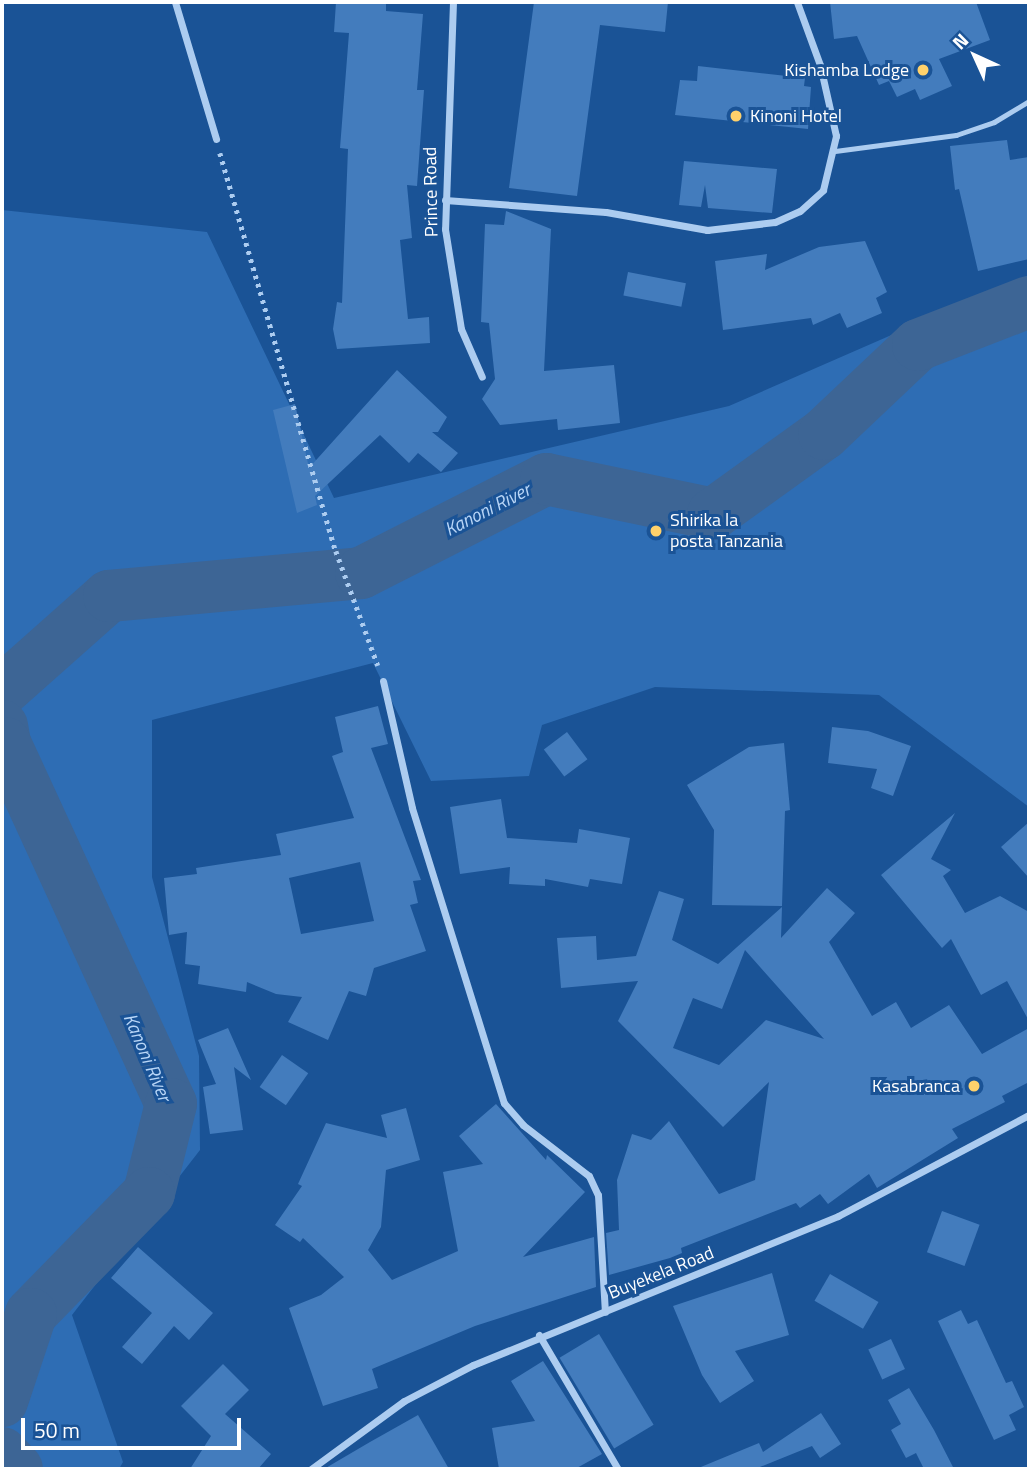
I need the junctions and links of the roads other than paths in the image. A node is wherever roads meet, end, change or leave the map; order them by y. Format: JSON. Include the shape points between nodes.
{"nodes":[{"id":1,"x":175,"y":2,"type":"edge"},
{"id":2,"x":453,"y":2,"type":"edge"},
{"id":3,"x":797,"y":2,"type":"edge"},
{"id":4,"x":1029,"y":102,"type":"edge"},
{"id":5,"x":216,"y":139,"type":"road end"},
{"id":6,"x":835,"y":151,"type":"junction"},
{"id":7,"x":445,"y":200,"type":"junction"},
{"id":8,"x":482,"y":377,"type":"dead end"},
{"id":9,"x":383,"y":681,"type":"road end"},
{"id":10,"x":1029,"y":1115,"type":"edge"},
{"id":11,"x":605,"y":1312,"type":"junction"},
{"id":12,"x":539,"y":1335,"type":"junction"},
{"id":13,"x":311,"y":1469,"type":"edge"},
{"id":14,"x":618,"y":1469,"type":"edge"}],
"edges":[{"from":1,"to":5,"type":"street"},
{"from":2,"to":7,"type":"street","name":"Prince Road"},
{"from":3,"to":6,"type":"street","via":[[820,65]]},
{"from":4,"to":6,"type":"lane","via":[[994,122],[956,135]]},
{"from":6,"to":7,"type":"street","via":[[823,190],[800,211],[775,222],[736,228],[707,230],[606,212]]},
{"from":7,"to":8,"type":"street","name":"Prince Road","via":[[445,229],[461,329]]},
{"from":9,"to":11,"type":"street","via":[[412,808],[504,1103],[523,1125],[589,1176],[598,1195]]},
{"from":10,"to":11,"type":"street","name":"Buyekela Road","via":[[838,1216]]},
{"from":11,"to":12,"type":"street","name":"Buyekela Road"},
{"from":12,"to":13,"type":"street","name":"Buyekela Road","via":[[404,1401]]},
{"from":12,"to":14,"type":"street"}]}
